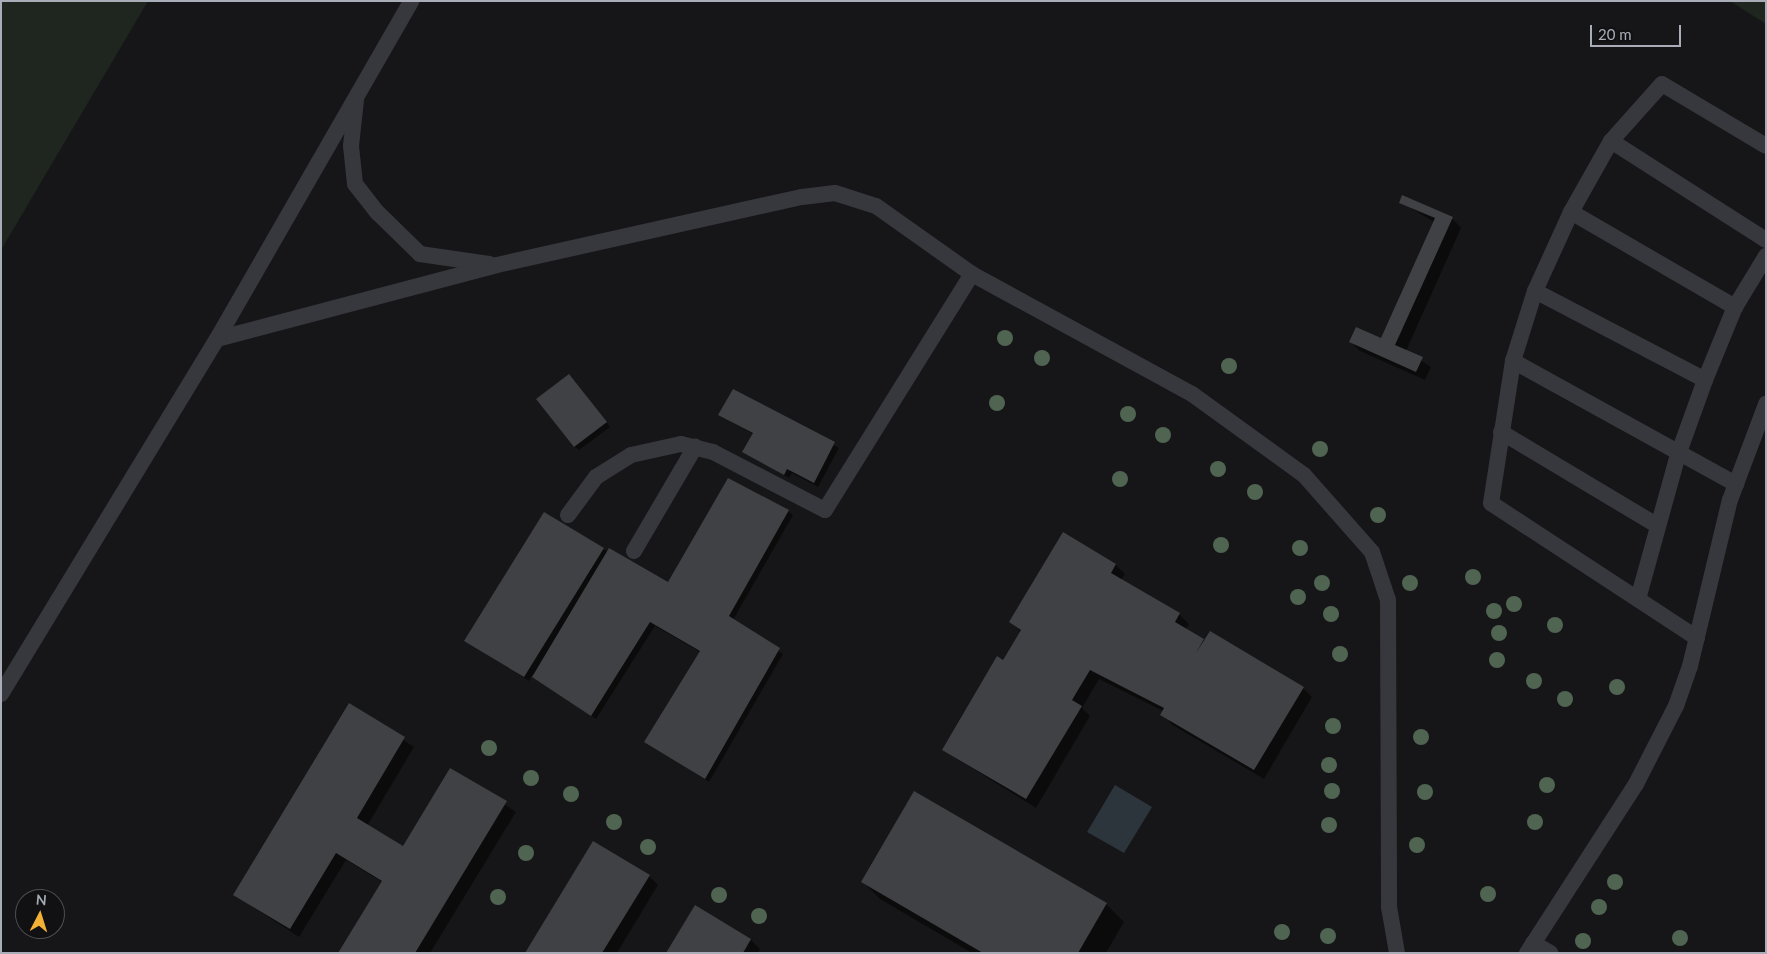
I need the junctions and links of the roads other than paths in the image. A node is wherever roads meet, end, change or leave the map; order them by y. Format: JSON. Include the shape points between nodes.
{"nodes":[{"id":1,"x":411,"y":1,"type":"edge"},
{"id":2,"x":357,"y":92,"type":"junction"},
{"id":3,"x":1611,"y":141,"type":"junction"},
{"id":4,"x":1766,"y":146,"type":"edge"},
{"id":5,"x":1571,"y":212,"type":"junction"},
{"id":6,"x":1766,"y":240,"type":"edge"},
{"id":7,"x":1766,"y":256,"type":"edge"},
{"id":8,"x":497,"y":265,"type":"junction"},
{"id":9,"x":972,"y":274,"type":"junction"},
{"id":10,"x":1535,"y":291,"type":"junction"},
{"id":11,"x":1735,"y":307,"type":"junction"},
{"id":12,"x":217,"y":339,"type":"junction"},
{"id":13,"x":1513,"y":360,"type":"junction"},
{"id":14,"x":1705,"y":380,"type":"junction"},
{"id":15,"x":1766,"y":404,"type":"edge"},
{"id":16,"x":1501,"y":432,"type":"junction"},
{"id":17,"x":695,"y":447,"type":"junction"},
{"id":18,"x":1678,"y":455,"type":"junction"},
{"id":19,"x":1736,"y":484,"type":"junction"},
{"id":20,"x":568,"y":515,"type":"dead end"},
{"id":21,"x":1658,"y":526,"type":"junction"},
{"id":22,"x":634,"y":551,"type":"dead end"},
{"id":23,"x":1638,"y":599,"type":"junction"},
{"id":24,"x":1697,"y":638,"type":"junction"},
{"id":25,"x":1,"y":694,"type":"edge"},
{"id":26,"x":1530,"y":948,"type":"edge"},
{"id":27,"x":1397,"y":953,"type":"edge"},
{"id":28,"x":1550,"y":953,"type":"edge"}],
"edges":[{"from":1,"to":2,"type":"lane"},
{"from":2,"to":8,"type":"lane","via":[[351,146],[356,184],[378,214],[420,254]]},
{"from":2,"to":12,"type":"lane"},
{"from":3,"to":4,"type":"lane","via":[[1662,84]]},
{"from":3,"to":5,"type":"lane"},
{"from":3,"to":6,"type":"lane"},
{"from":5,"to":10,"type":"lane"},
{"from":5,"to":11,"type":"lane"},
{"from":7,"to":11,"type":"lane"},
{"from":8,"to":9,"type":"lane","via":[[835,193],[876,206]]},
{"from":8,"to":12,"type":"lane"},
{"from":9,"to":17,"type":"lane","via":[[825,510],[714,452]]},
{"from":9,"to":27,"type":"lane","via":[[1192,394],[1304,475],[1372,552],[1388,600],[1389,907]]},
{"from":10,"to":13,"type":"lane"},
{"from":10,"to":14,"type":"lane"},
{"from":11,"to":14,"type":"lane"},
{"from":12,"to":25,"type":"lane"},
{"from":13,"to":16,"type":"lane"},
{"from":13,"to":18,"type":"lane"},
{"from":14,"to":18,"type":"lane"},
{"from":15,"to":19,"type":"lane"},
{"from":16,"to":21,"type":"lane"},
{"from":16,"to":23,"type":"lane","via":[[1490,503]]},
{"from":17,"to":20,"type":"lane","via":[[681,444],[630,456],[596,477]]},
{"from":17,"to":22,"type":"lane"},
{"from":18,"to":19,"type":"lane"},
{"from":18,"to":21,"type":"lane"},
{"from":19,"to":24,"type":"lane"},
{"from":21,"to":23,"type":"lane"},
{"from":23,"to":24,"type":"lane"},
{"from":24,"to":26,"type":"lane","via":[[1684,686],[1658,744]]},
{"from":26,"to":28,"type":"lane"}]}
